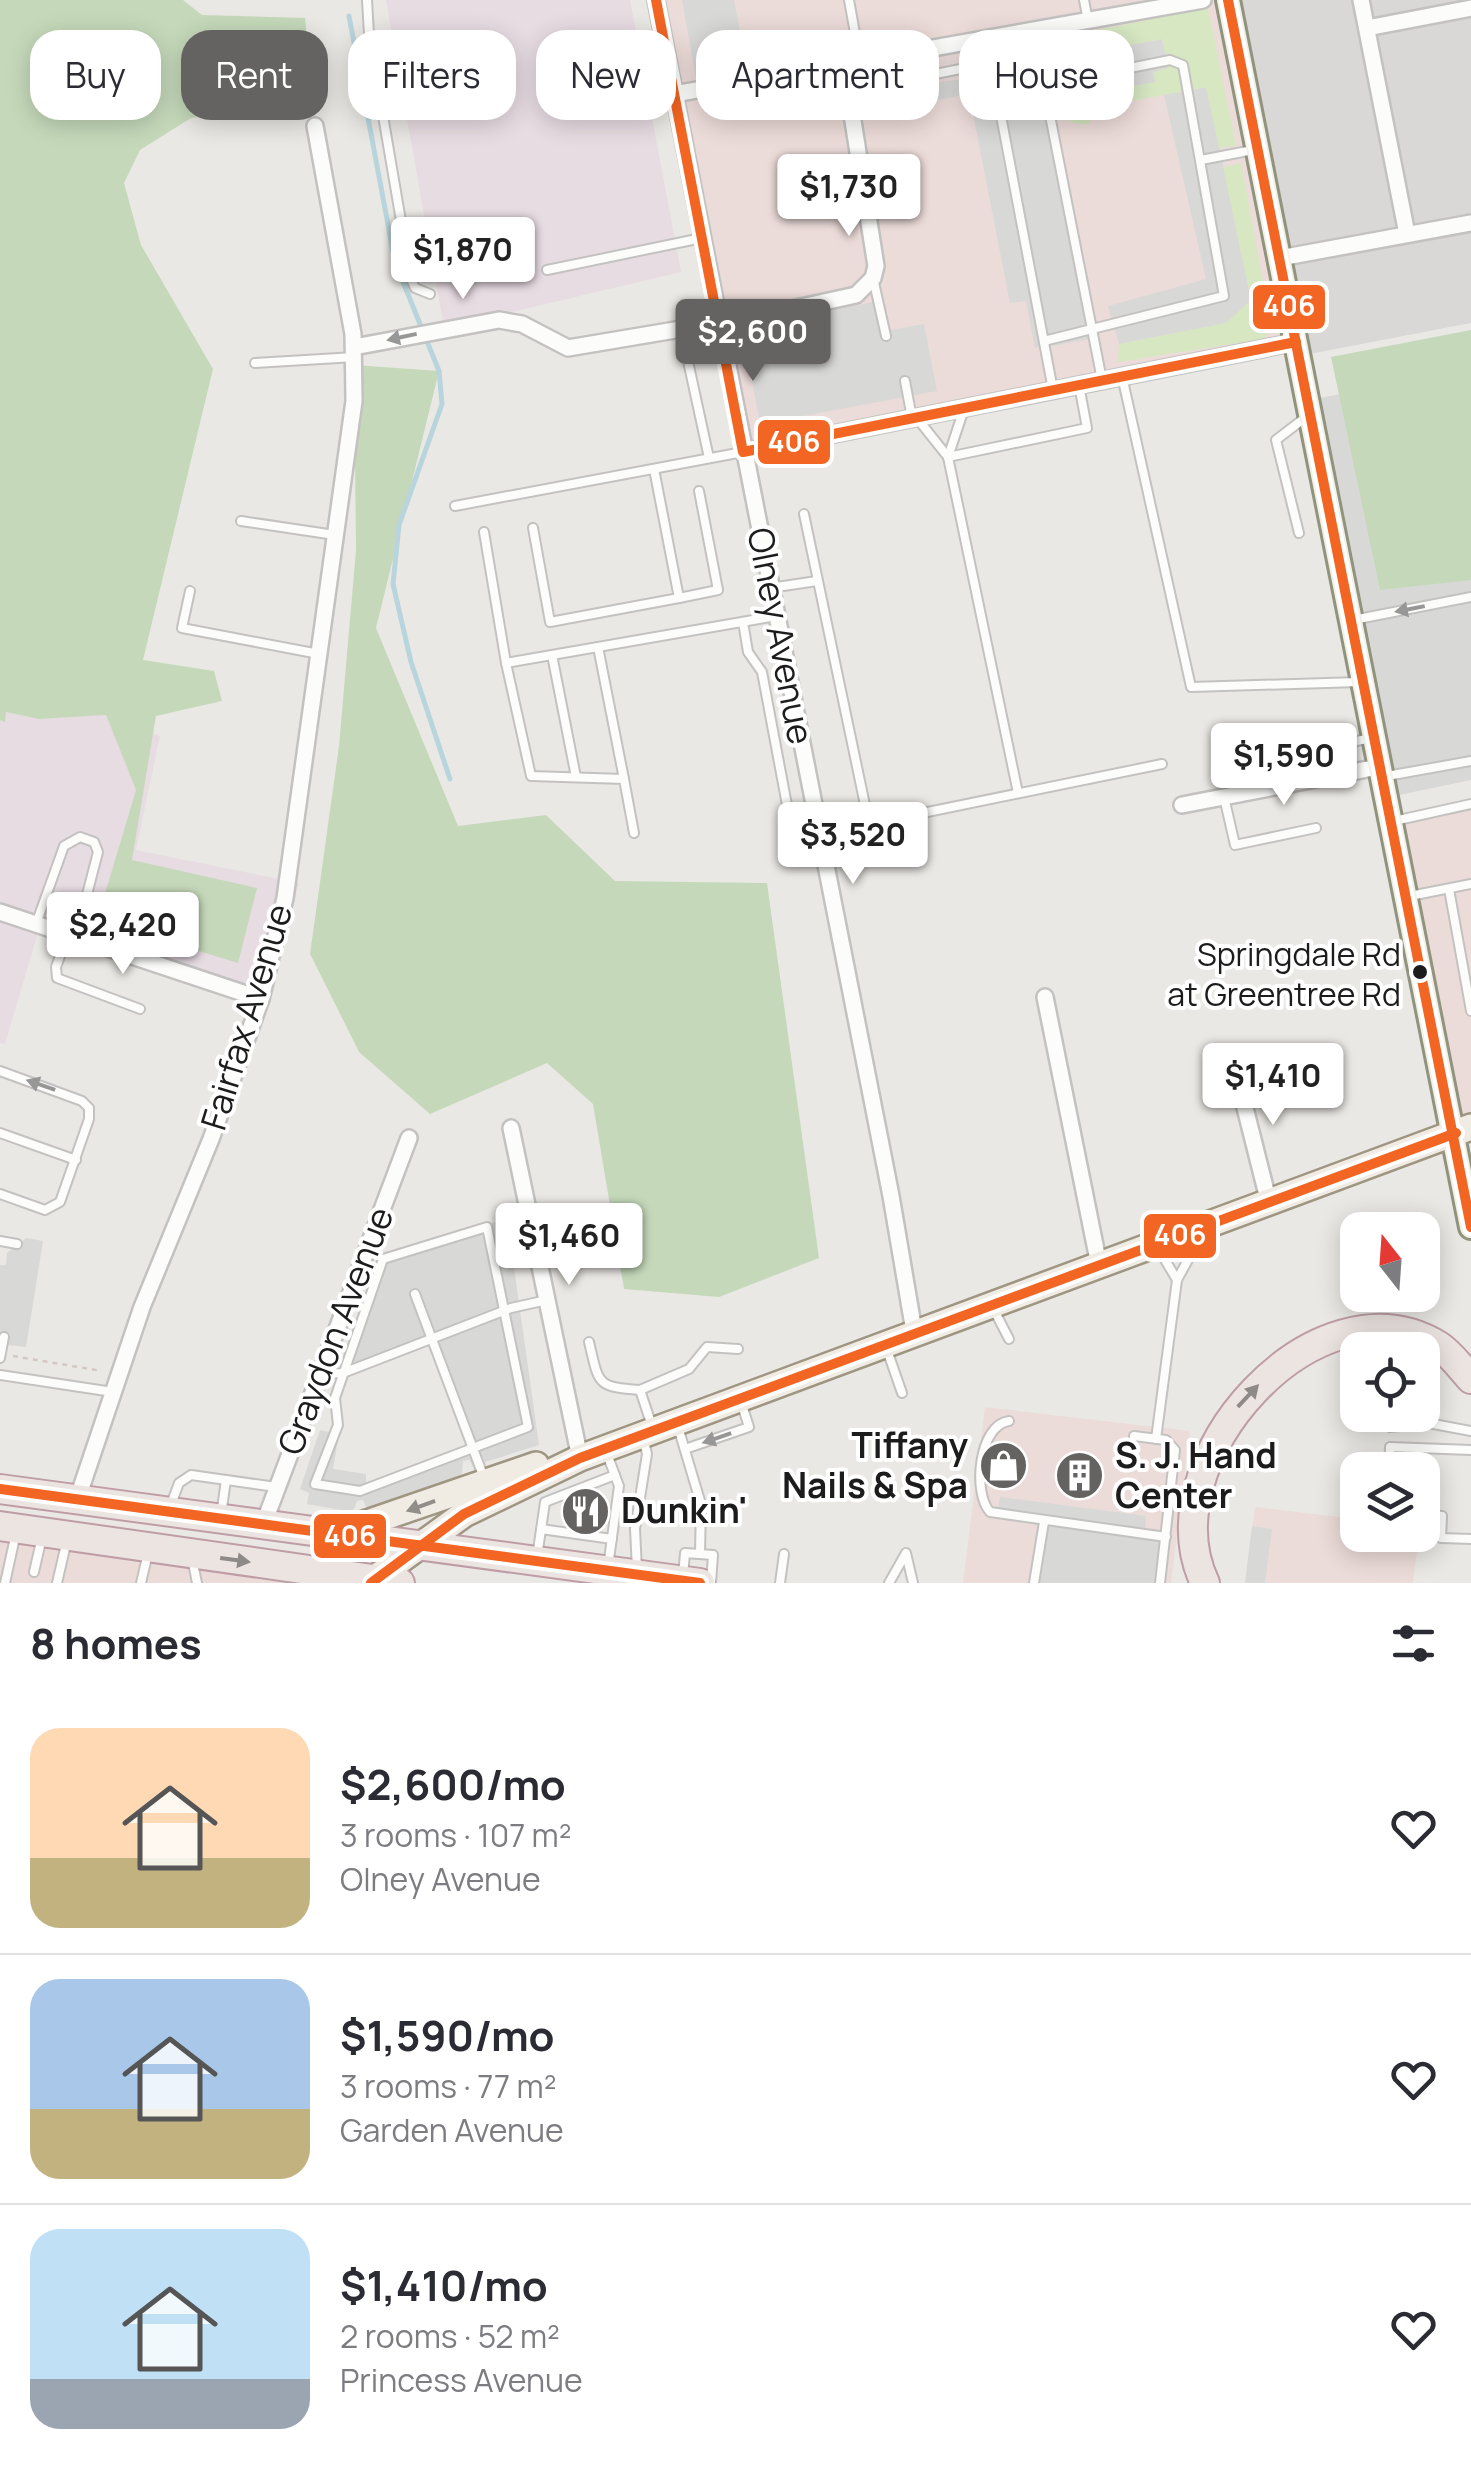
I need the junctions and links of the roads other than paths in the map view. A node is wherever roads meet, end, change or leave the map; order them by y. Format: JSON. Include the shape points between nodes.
{"nodes":[{"id":1,"x":368,"y":0,"type":"edge"},
{"id":2,"x":656,"y":0,"type":"edge"},
{"id":3,"x":849,"y":0,"type":"edge"},
{"id":4,"x":1084,"y":0,"type":"edge"},
{"id":5,"x":1203,"y":0,"type":"edge"},
{"id":6,"x":1228,"y":0,"type":"edge"},
{"id":7,"x":1361,"y":0,"type":"edge"},
{"id":8,"x":1128,"y":6,"type":"edge"},
{"id":9,"x":1471,"y":8,"type":"edge"},
{"id":10,"x":1088,"y":20,"type":"junction"},
{"id":11,"x":1367,"y":28,"type":"junction"},
{"id":12,"x":662,"y":30,"type":"edge"},
{"id":13,"x":850,"y":30,"type":"edge"},
{"id":14,"x":939,"y":47,"type":"edge"},
{"id":15,"x":1134,"y":68,"type":"edge"},
{"id":16,"x":676,"y":104,"type":"edge"},
{"id":17,"x":853,"y":120,"type":"edge"},
{"id":18,"x":1002,"y":120,"type":"edge"},
{"id":19,"x":1051,"y":120,"type":"edge"},
{"id":20,"x":315,"y":126,"type":"dead end"},
{"id":21,"x":1258,"y":149,"type":"junction"},
{"id":22,"x":1201,"y":160,"type":"junction"},
{"id":23,"x":1471,"y":222,"type":"edge"},
{"id":24,"x":1406,"y":234,"type":"junction"},
{"id":25,"x":702,"y":238,"type":"junction"},
{"id":26,"x":1280,"y":258,"type":"junction"},
{"id":27,"x":547,"y":270,"type":"dead end"},
{"id":28,"x":873,"y":278,"type":"junction"},
{"id":29,"x":430,"y":294,"type":"dead end"},
{"id":30,"x":753,"y":318,"type":"junction"},
{"id":31,"x":719,"y":325,"type":"junction"},
{"id":32,"x":680,"y":329,"type":"joint"},
{"id":33,"x":1092,"y":331,"type":"junction"},
{"id":34,"x":886,"y":336,"type":"dead end"},
{"id":35,"x":1044,"y":341,"type":"junction"},
{"id":36,"x":1296,"y":342,"type":"junction"},
{"id":37,"x":354,"y":352,"type":"junction"},
{"id":38,"x":760,"y":362,"type":"dead end"},
{"id":39,"x":255,"y":363,"type":"dead end"},
{"id":40,"x":1122,"y":376,"type":"junction"},
{"id":41,"x":1102,"y":380,"type":"junction"},
{"id":42,"x":904,"y":381,"type":"dead end"},
{"id":43,"x":1078,"y":385,"type":"junction"},
{"id":44,"x":1053,"y":390,"type":"junction"},
{"id":45,"x":964,"y":408,"type":"junction"},
{"id":46,"x":1310,"y":414,"type":"junction"},
{"id":47,"x":914,"y":418,"type":"junction"},
{"id":48,"x":743,"y":452,"type":"junction"},
{"id":49,"x":948,"y":457,"type":"junction"},
{"id":50,"x":709,"y":458,"type":"junction"},
{"id":51,"x":654,"y":468,"type":"junction"},
{"id":52,"x":699,"y":492,"type":"dead end"},
{"id":53,"x":454,"y":506,"type":"dead end"},
{"id":54,"x":804,"y":514,"type":"dead end"},
{"id":55,"x":240,"y":520,"type":"dead end"},
{"id":56,"x":533,"y":528,"type":"dead end"},
{"id":57,"x":484,"y":532,"type":"dead end"},
{"id":58,"x":1299,"y":533,"type":"dead end"},
{"id":59,"x":336,"y":534,"type":"junction"},
{"id":60,"x":818,"y":580,"type":"junction"},
{"id":61,"x":770,"y":588,"type":"junction"},
{"id":62,"x":190,"y":591,"type":"dead end"},
{"id":63,"x":1471,"y":597,"type":"edge"},
{"id":64,"x":679,"y":598,"type":"junction"},
{"id":65,"x":776,"y":616,"type":"junction"},
{"id":66,"x":1348,"y":621,"type":"junction"},
{"id":67,"x":743,"y":622,"type":"junction"},
{"id":68,"x":598,"y":648,"type":"junction"},
{"id":69,"x":319,"y":654,"type":"junction"},
{"id":70,"x":552,"y":656,"type":"junction"},
{"id":71,"x":506,"y":664,"type":"junction"},
{"id":72,"x":1361,"y":682,"type":"junction"},
{"id":73,"x":1372,"y":738,"type":"junction"},
{"id":74,"x":1471,"y":760,"type":"edge"},
{"id":75,"x":1253,"y":761,"type":"dead end"},
{"id":76,"x":1162,"y":764,"type":"dead end"},
{"id":77,"x":1379,"y":772,"type":"junction"},
{"id":78,"x":576,"y":778,"type":"junction"},
{"id":79,"x":624,"y":779,"type":"junction"},
{"id":80,"x":1018,"y":793,"type":"junction"},
{"id":81,"x":1224,"y":797,"type":"junction"},
{"id":82,"x":1471,"y":804,"type":"edge"},
{"id":83,"x":1182,"y":806,"type":"dead end"},
{"id":84,"x":790,"y":821,"type":"dead end"},
{"id":85,"x":1390,"y":822,"type":"junction"},
{"id":86,"x":868,"y":824,"type":"junction"},
{"id":87,"x":1316,"y":828,"type":"dead end"},
{"id":88,"x":634,"y":833,"type":"dead end"},
{"id":89,"x":820,"y":834,"type":"junction"},
{"id":90,"x":1471,"y":884,"type":"edge"},
{"id":91,"x":1449,"y":888,"type":"junction"},
{"id":92,"x":1405,"y":897,"type":"junction"},
{"id":93,"x":0,"y":912,"type":"edge"},
{"id":94,"x":36,"y":924,"type":"junction"},
{"id":95,"x":72,"y":936,"type":"junction"},
{"id":96,"x":1045,"y":997,"type":"dead end"},
{"id":97,"x":261,"y":999,"type":"junction"},
{"id":98,"x":140,"y":1009,"type":"dead end"},
{"id":99,"x":1471,"y":1011,"type":"edge"},
{"id":100,"x":1234,"y":1064,"type":"dead end"},
{"id":101,"x":0,"y":1071,"type":"edge"},
{"id":102,"x":512,"y":1128,"type":"dead end"},
{"id":103,"x":1463,"y":1130,"type":"edge"},
{"id":104,"x":0,"y":1133,"type":"edge"},
{"id":105,"x":408,"y":1138,"type":"dead end"},
{"id":106,"x":76,"y":1160,"type":"junction"},
{"id":107,"x":0,"y":1194,"type":"edge"},
{"id":108,"x":1269,"y":1203,"type":"junction"},
{"id":109,"x":1206,"y":1226,"type":"junction"},
{"id":110,"x":1471,"y":1227,"type":"edge"},
{"id":111,"x":0,"y":1242,"type":"edge"},
{"id":112,"x":18,"y":1244,"type":"dead end"},
{"id":113,"x":1156,"y":1244,"type":"junction"},
{"id":114,"x":1099,"y":1265,"type":"junction"},
{"id":115,"x":1177,"y":1280,"type":"junction"},
{"id":116,"x":415,"y":1294,"type":"dead end"},
{"id":117,"x":548,"y":1300,"type":"junction"},
{"id":118,"x":991,"y":1304,"type":"junction"},
{"id":119,"x":504,"y":1310,"type":"junction"},
{"id":120,"x":914,"y":1332,"type":"junction"},
{"id":121,"x":4,"y":1337,"type":"dead end"},
{"id":122,"x":431,"y":1339,"type":"junction"},
{"id":123,"x":1008,"y":1340,"type":"dead end"},
{"id":124,"x":590,"y":1342,"type":"dead end"},
{"id":125,"x":884,"y":1342,"type":"junction"},
{"id":126,"x":738,"y":1350,"type":"dead end"},
{"id":127,"x":0,"y":1358,"type":"edge"},
{"id":128,"x":320,"y":1374,"type":"junction"},
{"id":129,"x":344,"y":1374,"type":"junction"},
{"id":130,"x":0,"y":1375,"type":"edge"},
{"id":131,"x":1471,"y":1379,"type":"edge"},
{"id":132,"x":640,"y":1390,"type":"junction"},
{"id":133,"x":113,"y":1392,"type":"junction"},
{"id":134,"x":902,"y":1392,"type":"dead end"},
{"id":135,"x":739,"y":1397,"type":"junction"},
{"id":136,"x":1009,"y":1421,"type":"dead end"},
{"id":137,"x":1440,"y":1425,"type":"edge"},
{"id":138,"x":657,"y":1428,"type":"junction"},
{"id":139,"x":1471,"y":1430,"type":"edge"},
{"id":140,"x":1134,"y":1436,"type":"dead end"},
{"id":141,"x":1156,"y":1439,"type":"junction"},
{"id":142,"x":472,"y":1448,"type":"junction"},
{"id":143,"x":685,"y":1449,"type":"junction"},
{"id":144,"x":1471,"y":1450,"type":"edge"},
{"id":145,"x":1390,"y":1452,"type":"edge"},
{"id":146,"x":593,"y":1454,"type":"junction"},
{"id":147,"x":615,"y":1475,"type":"junction"},
{"id":148,"x":226,"y":1480,"type":"junction"},
{"id":149,"x":0,"y":1488,"type":"edge"},
{"id":150,"x":278,"y":1488,"type":"junction"},
{"id":151,"x":488,"y":1492,"type":"junction"},
{"id":152,"x":77,"y":1500,"type":"junction"},
{"id":153,"x":169,"y":1512,"type":"junction"},
{"id":154,"x":1440,"y":1516,"type":"edge"},
{"id":155,"x":220,"y":1518,"type":"junction"},
{"id":156,"x":1044,"y":1522,"type":"junction"},
{"id":157,"x":264,"y":1524,"type":"junction"},
{"id":158,"x":541,"y":1528,"type":"junction"},
{"id":159,"x":32,"y":1531,"type":"edge"},
{"id":160,"x":333,"y":1534,"type":"junction"},
{"id":161,"x":1166,"y":1537,"type":"junction"},
{"id":162,"x":612,"y":1538,"type":"junction"},
{"id":163,"x":1471,"y":1539,"type":"edge"},
{"id":164,"x":420,"y":1545,"type":"junction"},
{"id":165,"x":149,"y":1548,"type":"junction"},
{"id":166,"x":192,"y":1554,"type":"junction"},
{"id":167,"x":700,"y":1554,"type":"junction"},
{"id":168,"x":784,"y":1554,"type":"dead end"},
{"id":169,"x":536,"y":1562,"type":"junction"},
{"id":170,"x":34,"y":1572,"type":"dead end"},
{"id":171,"x":607,"y":1572,"type":"junction"},
{"id":172,"x":277,"y":1575,"type":"edge"},
{"id":173,"x":636,"y":1575,"type":"junction"},
{"id":174,"x":382,"y":1582,"type":"edge"},
{"id":175,"x":698,"y":1582,"type":"edge"},
{"id":176,"x":5,"y":1583,"type":"edge"},
{"id":177,"x":57,"y":1583,"type":"edge"},
{"id":178,"x":142,"y":1583,"type":"edge"},
{"id":179,"x":197,"y":1583,"type":"edge"},
{"id":180,"x":780,"y":1583,"type":"edge"},
{"id":181,"x":889,"y":1583,"type":"edge"},
{"id":182,"x":913,"y":1583,"type":"edge"},
{"id":183,"x":1034,"y":1583,"type":"edge"},
{"id":184,"x":1160,"y":1583,"type":"edge"},
{"id":185,"x":1205,"y":1583,"type":"edge"}],
"edges":[{"from":1,"to":29,"type":"lane","via":[[410,279]]},
{"from":2,"to":12,"type":"street","name":"Olney Avenue"},
{"from":3,"to":13,"type":"lane"},
{"from":4,"to":10,"type":"lane"},
{"from":5,"to":8,"type":"street"},
{"from":6,"to":21,"type":"main road"},
{"from":7,"to":11,"type":"street"},
{"from":8,"to":10,"type":"street"},
{"from":9,"to":11,"type":"street"},
{"from":10,"to":14,"type":"street"},
{"from":11,"to":24,"type":"street"},
{"from":15,"to":22,"type":"lane","via":[[1177,60]]},
{"from":16,"to":25,"type":"street","name":"Olney Avenue"},
{"from":17,"to":28,"type":"street"},
{"from":18,"to":35,"type":"lane"},
{"from":19,"to":33,"type":"lane"},
{"from":20,"to":37,"type":"street","name":"Fairfax Avenue"},
{"from":21,"to":22,"type":"lane"},
{"from":21,"to":26,"type":"main road"},
{"from":22,"to":33,"type":"lane","via":[[1224,296]]},
{"from":23,"to":24,"type":"street"},
{"from":24,"to":26,"type":"street"},
{"from":25,"to":27,"type":"lane"},
{"from":25,"to":31,"type":"street","name":"Olney Avenue"},
{"from":26,"to":36,"type":"main road"},
{"from":28,"to":30,"type":"street","via":[[847,298]]},
{"from":28,"to":34,"type":"lane"},
{"from":30,"to":31,"type":"street"},
{"from":30,"to":38,"type":"lane"},
{"from":31,"to":48,"type":"street","name":"Olney Avenue"},
{"from":32,"to":37,"type":"street","one_way":true,"via":[[562,346],[522,324],[498,320]]},
{"from":32,"to":50,"type":"lane"},
{"from":33,"to":35,"type":"lane"},
{"from":33,"to":41,"type":"lane"},
{"from":35,"to":44,"type":"lane"},
{"from":36,"to":40,"type":"street"},
{"from":36,"to":46,"type":"main road"},
{"from":37,"to":39,"type":"lane"},
{"from":37,"to":59,"type":"street","name":"Fairfax Avenue"},
{"from":40,"to":41,"type":"street"},
{"from":40,"to":72,"type":"lane","via":[[1191,687]]},
{"from":41,"to":43,"type":"street"},
{"from":42,"to":47,"type":"lane"},
{"from":43,"to":44,"type":"street"},
{"from":43,"to":49,"type":"lane","via":[[1087,428]]},
{"from":44,"to":45,"type":"street"},
{"from":45,"to":47,"type":"street"},
{"from":45,"to":49,"type":"lane"},
{"from":46,"to":58,"type":"lane","via":[[1276,440]]},
{"from":46,"to":66,"type":"main road"},
{"from":47,"to":48,"type":"street"},
{"from":47,"to":49,"type":"lane"},
{"from":48,"to":50,"type":"lane"},
{"from":48,"to":61,"type":"street","name":"Olney Avenue"},
{"from":49,"to":80,"type":"lane"},
{"from":50,"to":51,"type":"lane"},
{"from":51,"to":53,"type":"lane"},
{"from":51,"to":64,"type":"lane"},
{"from":52,"to":64,"type":"lane","via":[[718,590]]},
{"from":54,"to":60,"type":"lane"},
{"from":55,"to":59,"type":"lane"},
{"from":56,"to":64,"type":"lane","via":[[550,622]]},
{"from":57,"to":71,"type":"lane"},
{"from":59,"to":69,"type":"street","name":"Fairfax Avenue"},
{"from":60,"to":61,"type":"lane"},
{"from":60,"to":86,"type":"lane"},
{"from":61,"to":65,"type":"street","name":"Olney Avenue"},
{"from":62,"to":69,"type":"lane","via":[[182,628]]},
{"from":63,"to":66,"type":"lane","one_way":true},
{"from":65,"to":67,"type":"lane"},
{"from":65,"to":89,"type":"street","name":"Olney Avenue"},
{"from":66,"to":72,"type":"main road"},
{"from":67,"to":68,"type":"lane"},
{"from":67,"to":84,"type":"lane","via":[[748,652],[762,672]]},
{"from":68,"to":70,"type":"lane"},
{"from":68,"to":79,"type":"lane"},
{"from":69,"to":97,"type":"street","name":"Fairfax Avenue","via":[[284,898]]},
{"from":70,"to":71,"type":"lane"},
{"from":70,"to":78,"type":"lane"},
{"from":71,"to":78,"type":"lane","via":[[531,776]]},
{"from":72,"to":73,"type":"main road"},
{"from":73,"to":75,"type":"lane"},
{"from":73,"to":77,"type":"main road"},
{"from":74,"to":77,"type":"lane"},
{"from":76,"to":80,"type":"lane"},
{"from":77,"to":81,"type":"street"},
{"from":77,"to":85,"type":"main road"},
{"from":78,"to":79,"type":"lane"},
{"from":79,"to":88,"type":"lane"},
{"from":80,"to":86,"type":"lane"},
{"from":81,"to":83,"type":"street"},
{"from":81,"to":87,"type":"lane","via":[[1235,845]]},
{"from":82,"to":85,"type":"lane"},
{"from":85,"to":92,"type":"main road"},
{"from":86,"to":89,"type":"lane"},
{"from":89,"to":120,"type":"street","name":"Olney Avenue"},
{"from":90,"to":91,"type":"lane"},
{"from":91,"to":92,"type":"lane"},
{"from":91,"to":99,"type":"lane"},
{"from":92,"to":103,"type":"main road"},
{"from":93,"to":94,"type":"street"},
{"from":94,"to":95,"type":"street"},
{"from":94,"to":95,"type":"lane","via":[[64,846],[80,838],[94,842],[98,852]]},
{"from":95,"to":97,"type":"street"},
{"from":95,"to":98,"type":"lane","via":[[56,967],[58,978]]},
{"from":96,"to":114,"type":"street"},
{"from":97,"to":133,"type":"street","name":"Fairfax Avenue"},
{"from":100,"to":108,"type":"street"},
{"from":106,"to":101,"type":"lane","one_way":true,"via":[[89,1108]]},
{"from":102,"to":117,"type":"street"},
{"from":103,"to":108,"type":"main road"},
{"from":103,"to":110,"type":"main road"},
{"from":104,"to":106,"type":"lane"},
{"from":105,"to":128,"type":"street","name":"Graydon Avenue"},
{"from":106,"to":107,"type":"lane","via":[[52,1208]]},
{"from":108,"to":109,"type":"main road"},
{"from":109,"to":113,"type":"main road"},
{"from":109,"to":115,"type":"lane"},
{"from":111,"to":112,"type":"lane"},
{"from":113,"to":114,"type":"main road"},
{"from":113,"to":115,"type":"lane"},
{"from":114,"to":118,"type":"main road"},
{"from":115,"to":141,"type":"lane"},
{"from":116,"to":122,"type":"lane"},
{"from":117,"to":119,"type":"lane"},
{"from":117,"to":146,"type":"street"},
{"from":118,"to":120,"type":"main road"},
{"from":118,"to":123,"type":"lane"},
{"from":119,"to":122,"type":"lane"},
{"from":119,"to":129,"type":"lane","via":[[488,1227],[383,1259]]},
{"from":119,"to":142,"type":"lane","via":[[528,1427]]},
{"from":120,"to":125,"type":"main road"},
{"from":121,"to":127,"type":"lane"},
{"from":122,"to":129,"type":"lane"},
{"from":122,"to":142,"type":"lane"},
{"from":124,"to":132,"type":"lane","via":[[600,1382],[611,1390]]},
{"from":125,"to":134,"type":"lane"},
{"from":125,"to":135,"type":"main road"},
{"from":126,"to":132,"type":"lane","via":[[707,1347],[688,1369]]},
{"from":128,"to":129,"type":"lane"},
{"from":128,"to":150,"type":"street","name":"Graydon Avenue"},
{"from":129,"to":142,"type":"lane","via":[[334,1398],[338,1425],[316,1484],[360,1491]]},
{"from":130,"to":133,"type":"lane"},
{"from":185,"to":131,"type":"highway","one_way":true,"via":[[1194,1545],[1208,1457],[1247,1396],[1281,1365],[1338,1338],[1394,1331],[1440,1347]]},
{"from":132,"to":138,"type":"lane"},
{"from":133,"to":152,"type":"street","name":"Fairfax Avenue"},
{"from":135,"to":138,"type":"main road"},
{"from":135,"to":143,"type":"lane","one_way":true,"via":[[749,1427]]},
{"from":136,"to":156,"type":"lane","via":[[988,1433],[981,1499],[998,1516]]},
{"from":137,"to":139,"type":"lane"},
{"from":138,"to":143,"type":"lane"},
{"from":138,"to":146,"type":"main road"},
{"from":138,"to":173,"type":"lane","via":[[646,1454],[635,1529]]},
{"from":140,"to":141,"type":"lane"},
{"from":141,"to":161,"type":"lane","via":[[1172,1443],[1176,1457]]},
{"from":142,"to":151,"type":"lane"},
{"from":143,"to":167,"type":"lane","via":[[701,1504]]},
{"from":144,"to":145,"type":"lane","via":[[1390,1446]]},
{"from":146,"to":147,"type":"lane"},
{"from":146,"to":151,"type":"main road","via":[[542,1462]]},
{"from":147,"to":158,"type":"lane","via":[[546,1502]]},
{"from":147,"to":162,"type":"lane"},
{"from":148,"to":150,"type":"lane"},
{"from":148,"to":153,"type":"lane","via":[[191,1475],[179,1484]]},
{"from":148,"to":155,"type":"lane"},
{"from":149,"to":152,"type":"highway"},
{"from":150,"to":157,"type":"street","name":"Graydon Avenue"},
{"from":151,"to":160,"type":"main road","one_way":true},
{"from":151,"to":164,"type":"main road"},
{"from":152,"to":153,"type":"highway"},
{"from":153,"to":155,"type":"highway"},
{"from":154,"to":163,"type":"lane","via":[[1441,1538]]},
{"from":155,"to":157,"type":"highway"},
{"from":156,"to":161,"type":"lane"},
{"from":156,"to":183,"type":"lane"},
{"from":157,"to":160,"type":"highway"},
{"from":158,"to":162,"type":"lane"},
{"from":158,"to":169,"type":"lane"},
{"from":159,"to":165,"type":"highway"},
{"from":159,"to":170,"type":"lane"},
{"from":159,"to":176,"type":"lane"},
{"from":159,"to":177,"type":"lane"},
{"from":160,"to":164,"type":"highway"},
{"from":161,"to":184,"type":"lane"},
{"from":162,"to":171,"type":"lane"},
{"from":164,"to":169,"type":"highway"},
{"from":164,"to":174,"type":"main road"},
{"from":165,"to":166,"type":"highway"},
{"from":165,"to":178,"type":"lane"},
{"from":166,"to":172,"type":"highway","one_way":true},
{"from":166,"to":179,"type":"lane"},
{"from":167,"to":175,"type":"lane","via":[[713,1555]]},
{"from":167,"to":175,"type":"lane","via":[[685,1553]]},
{"from":168,"to":180,"type":"lane"},
{"from":169,"to":171,"type":"highway"},
{"from":171,"to":173,"type":"highway"},
{"from":172,"to":174,"type":"highway"},
{"from":173,"to":175,"type":"highway"},
{"from":181,"to":182,"type":"lane","via":[[906,1554]]}]}
